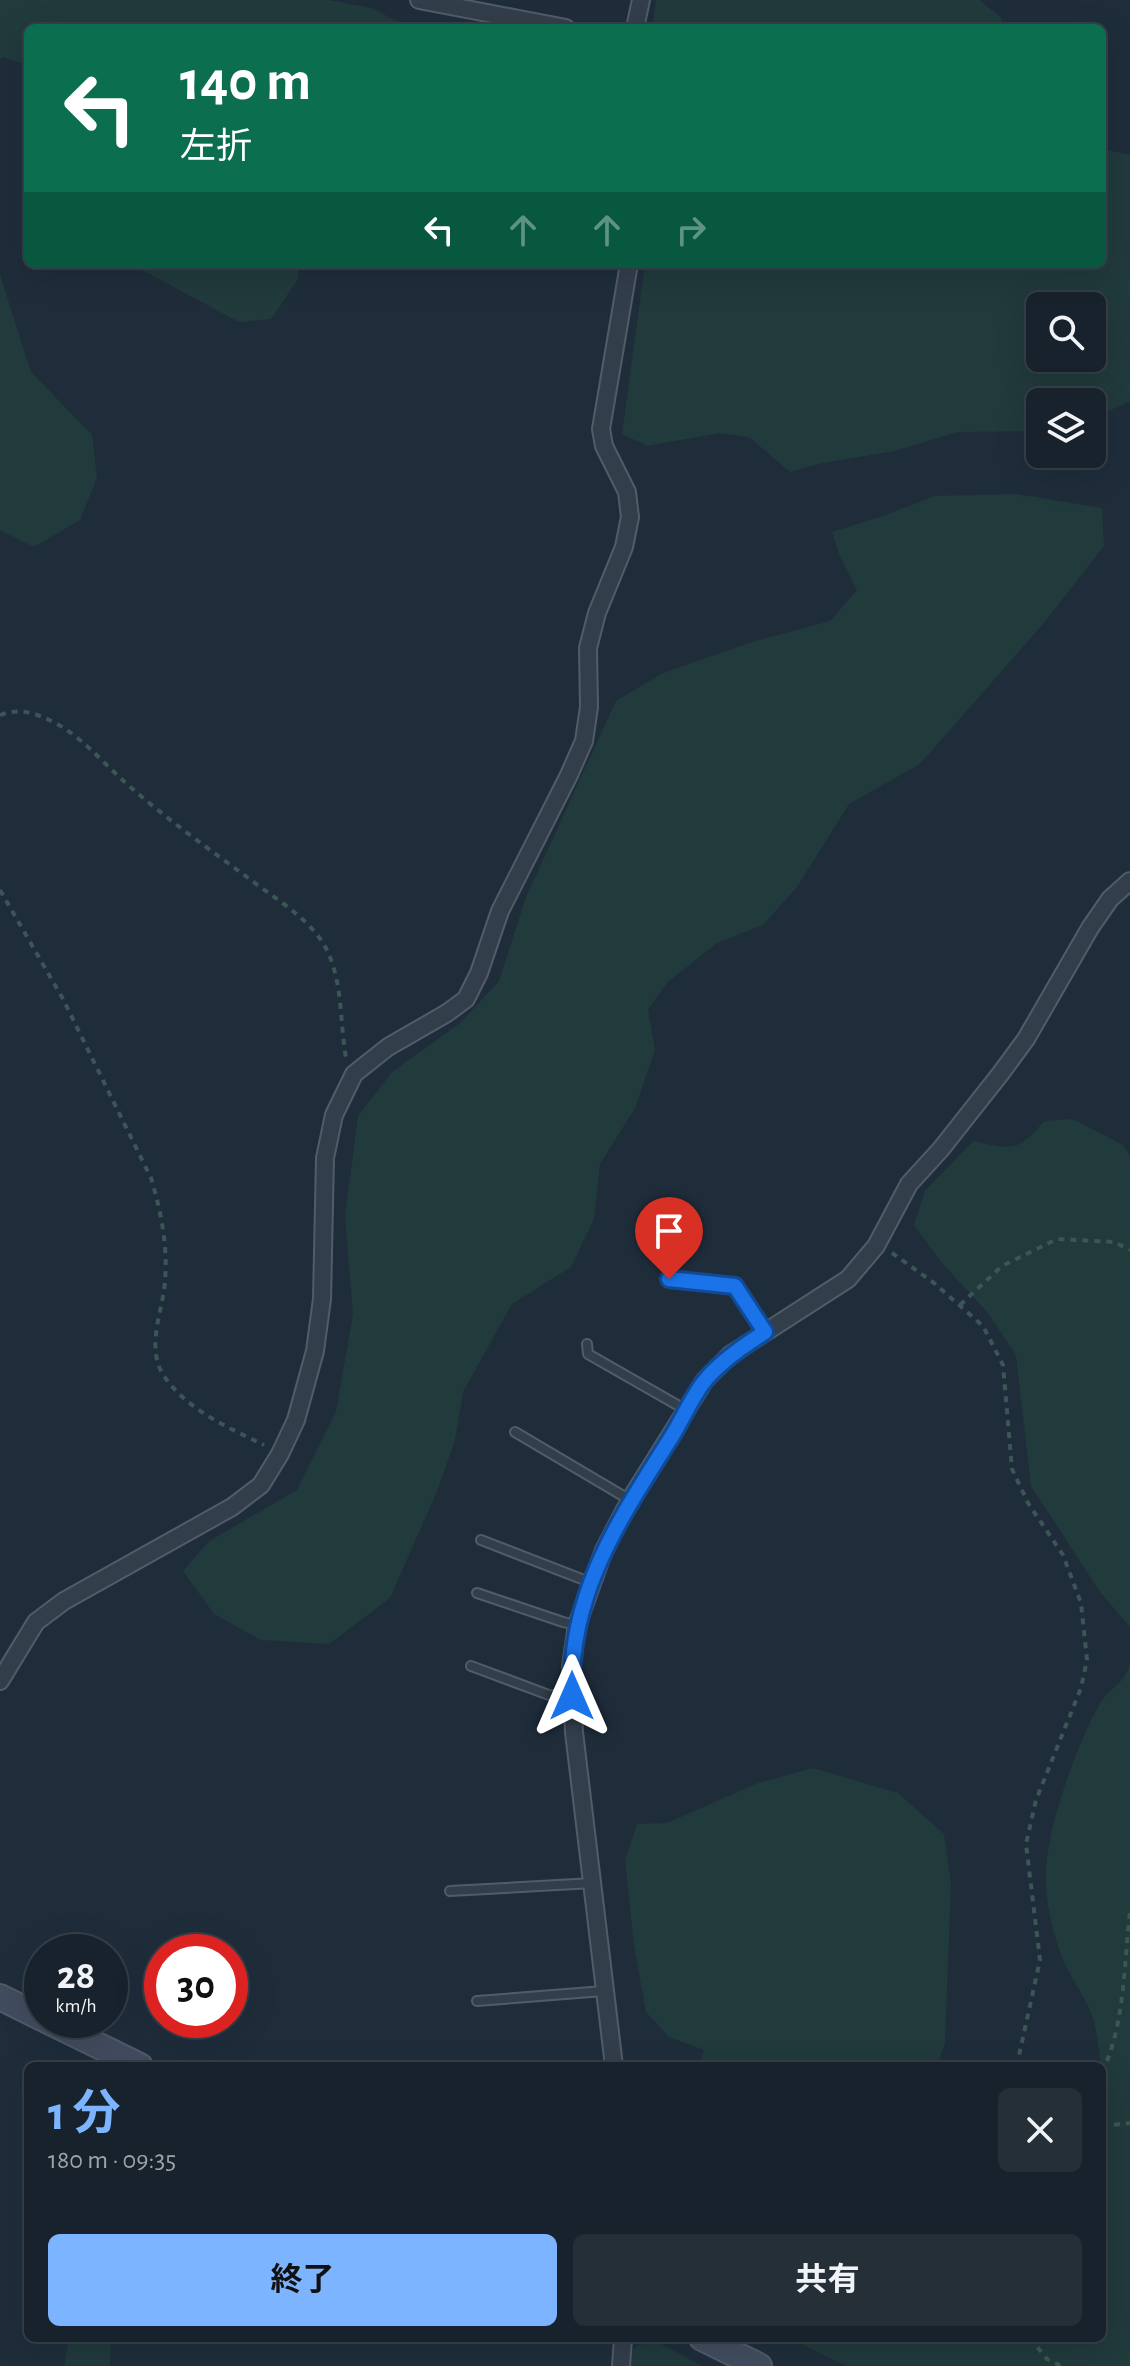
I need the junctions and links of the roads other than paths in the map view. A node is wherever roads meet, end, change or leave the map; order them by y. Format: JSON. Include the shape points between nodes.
{"nodes":[{"id":1,"x":419,"y":0,"type":"edge"},
{"id":2,"x":641,"y":0,"type":"edge"},
{"id":3,"x":545,"y":24,"type":"edge"},
{"id":4,"x":636,"y":24,"type":"edge"},
{"id":5,"x":628,"y":268,"type":"edge"},
{"id":6,"x":1130,"y":881,"type":"edge"},
{"id":7,"x":669,"y":1279,"type":"dead end"},
{"id":8,"x":765,"y":1332,"type":"junction"},
{"id":9,"x":587,"y":1344,"type":"dead end"},
{"id":10,"x":687,"y":1411,"type":"junction"},
{"id":11,"x":515,"y":1432,"type":"dead end"},
{"id":12,"x":630,"y":1500,"type":"junction"},
{"id":13,"x":481,"y":1540,"type":"dead end"},
{"id":14,"x":592,"y":1583,"type":"junction"},
{"id":15,"x":477,"y":1593,"type":"dead end"},
{"id":16,"x":577,"y":1625,"type":"junction"},
{"id":17,"x":471,"y":1666,"type":"dead end"},
{"id":18,"x":0,"y":1681,"type":"edge"},
{"id":19,"x":572,"y":1696,"type":"junction"},
{"id":20,"x":593,"y":1883,"type":"junction"},
{"id":21,"x":450,"y":1891,"type":"dead end"},
{"id":22,"x":604,"y":1991,"type":"junction"},
{"id":23,"x":0,"y":1997,"type":"edge"},
{"id":24,"x":477,"y":2001,"type":"dead end"},
{"id":25,"x":24,"y":2009,"type":"edge"},
{"id":26,"x":83,"y":2038,"type":"edge"},
{"id":27,"x":132,"y":2062,"type":"edge"},
{"id":28,"x":613,"y":2062,"type":"edge"},
{"id":29,"x":623,"y":2342,"type":"edge"},
{"id":30,"x":710,"y":2342,"type":"edge"},
{"id":31,"x":621,"y":2366,"type":"edge"},
{"id":32,"x":759,"y":2366,"type":"edge"}],
"edges":[{"from":1,"to":3,"type":"street"},
{"from":2,"to":4,"type":"street"},
{"from":5,"to":18,"type":"street","via":[[601,429],[627,492],[630,517],[588,648],[584,741],[500,911],[466,999],[354,1074],[334,1115],[325,1158],[322,1299],[315,1351],[296,1420],[261,1485],[36,1622]]},
{"from":6,"to":8,"type":"street","via":[[1090,928],[1026,1039],[909,1184],[876,1246],[848,1279]]},
{"from":7,"to":8,"type":"lane","via":[[735,1286]]},
{"from":8,"to":10,"type":"street","via":[[705,1380]]},
{"from":9,"to":10,"type":"lane","via":[[588,1354]]},
{"from":10,"to":12,"type":"street"},
{"from":11,"to":12,"type":"lane"},
{"from":12,"to":14,"type":"street"},
{"from":13,"to":14,"type":"lane"},
{"from":14,"to":16,"type":"street"},
{"from":15,"to":16,"type":"lane"},
{"from":16,"to":19,"type":"street"},
{"from":17,"to":19,"type":"lane","via":[[549,1695]]},
{"from":19,"to":20,"type":"street"},
{"from":20,"to":21,"type":"lane"},
{"from":20,"to":22,"type":"street"},
{"from":22,"to":24,"type":"lane"},
{"from":22,"to":28,"type":"street"},
{"from":23,"to":25,"type":"street"},
{"from":26,"to":27,"type":"street"},
{"from":29,"to":31,"type":"street"},
{"from":30,"to":32,"type":"street"}]}
